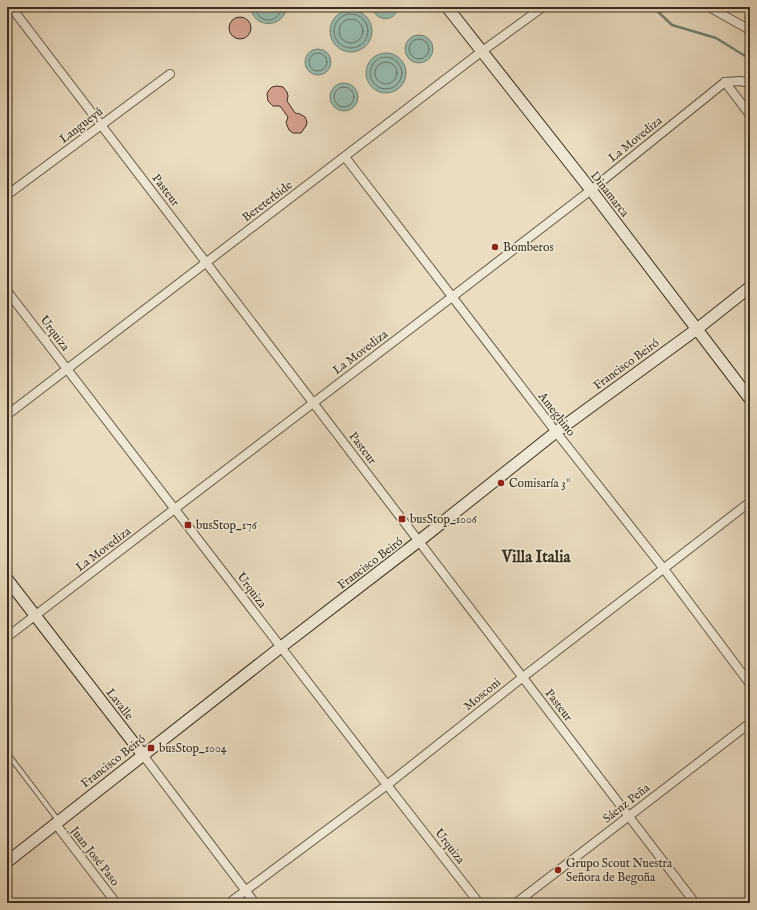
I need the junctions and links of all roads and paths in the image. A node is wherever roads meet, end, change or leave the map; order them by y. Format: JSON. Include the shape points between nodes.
{"nodes":[{"id":1,"x":11,"y":7,"type":"edge"},
{"id":2,"x":447,"y":7,"type":"edge"},
{"id":3,"x":543,"y":7,"type":"edge"},
{"id":4,"x":709,"y":7,"type":"edge"},
{"id":5,"x":750,"y":30,"type":"edge"},
{"id":6,"x":481,"y":52,"type":"junction"},
{"id":7,"x":170,"y":74,"type":"dead end"},
{"id":8,"x":725,"y":82,"type":"junction"},
{"id":9,"x":750,"y":83,"type":"edge"},
{"id":10,"x":750,"y":115,"type":"edge"},
{"id":11,"x":101,"y":125,"type":"junction"},
{"id":12,"x":345,"y":157,"type":"junction"},
{"id":13,"x":591,"y":190,"type":"junction"},
{"id":14,"x":7,"y":196,"type":"edge"},
{"id":15,"x":206,"y":263,"type":"junction"},
{"id":16,"x":750,"y":287,"type":"edge"},
{"id":17,"x":7,"y":291,"type":"edge"},
{"id":18,"x":452,"y":297,"type":"junction"},
{"id":19,"x":697,"y":329,"type":"junction"},
{"id":20,"x":67,"y":369,"type":"junction"},
{"id":21,"x":750,"y":398,"type":"edge"},
{"id":22,"x":313,"y":403,"type":"junction"},
{"id":23,"x":7,"y":416,"type":"edge"},
{"id":24,"x":556,"y":432,"type":"junction"},
{"id":25,"x":750,"y":502,"type":"edge"},
{"id":26,"x":175,"y":508,"type":"junction"},
{"id":27,"x":419,"y":541,"type":"junction"},
{"id":28,"x":664,"y":570,"type":"junction"},
{"id":29,"x":7,"y":579,"type":"edge"},
{"id":30,"x":35,"y":616,"type":"junction"},
{"id":31,"x":7,"y":637,"type":"edge"},
{"id":32,"x":281,"y":647,"type":"junction"},
{"id":33,"x":523,"y":677,"type":"junction"},
{"id":34,"x":750,"y":684,"type":"edge"},
{"id":35,"x":750,"y":722,"type":"edge"},
{"id":36,"x":7,"y":753,"type":"edge"},
{"id":37,"x":142,"y":755,"type":"junction"},
{"id":38,"x":387,"y":785,"type":"junction"},
{"id":39,"x":628,"y":816,"type":"junction"},
{"id":40,"x":57,"y":822,"type":"junction"},
{"id":41,"x":7,"y":862,"type":"edge"},
{"id":42,"x":245,"y":890,"type":"junction"},
{"id":43,"x":116,"y":903,"type":"edge"},
{"id":44,"x":229,"y":903,"type":"edge"},
{"id":45,"x":255,"y":903,"type":"edge"},
{"id":46,"x":480,"y":903,"type":"edge"},
{"id":47,"x":516,"y":903,"type":"edge"},
{"id":48,"x":695,"y":903,"type":"edge"}],
"edges":[{"from":1,"to":11,"type":"street","name":"Pasteur"},
{"from":2,"to":6,"type":"street","name":"Dinamarca"},
{"from":3,"to":6,"type":"street","name":"Bereterbide"},
{"from":4,"to":5,"type":"street"},
{"from":6,"to":12,"type":"street","name":"Bereterbide"},
{"from":6,"to":13,"type":"street","name":"Dinamarca"},
{"from":7,"to":11,"type":"street","name":"Langueyú"},
{"from":8,"to":9,"type":"street"},
{"from":8,"to":10,"type":"street"},
{"from":8,"to":13,"type":"street","name":"La Movediza"},
{"from":11,"to":14,"type":"street","name":"Langueyú"},
{"from":11,"to":15,"type":"street","name":"Pasteur"},
{"from":12,"to":15,"type":"street","name":"Bereterbide"},
{"from":12,"to":18,"type":"street","name":"Ameghino"},
{"from":13,"to":18,"type":"street","name":"La Movediza"},
{"from":13,"to":19,"type":"street","name":"Dinamarca"},
{"from":15,"to":20,"type":"street","name":"Bereterbide"},
{"from":15,"to":22,"type":"street","name":"Pasteur"},
{"from":16,"to":19,"type":"street","name":"Francisco Beiró"},
{"from":17,"to":20,"type":"street","name":"Urquiza"},
{"from":18,"to":22,"type":"street","name":"La Movediza"},
{"from":18,"to":24,"type":"street","name":"Ameghino"},
{"from":19,"to":21,"type":"street","name":"Dinamarca"},
{"from":19,"to":24,"type":"street","name":"Francisco Beiró"},
{"from":20,"to":23,"type":"street","name":"Bereterbide"},
{"from":20,"to":26,"type":"street","name":"Urquiza"},
{"from":22,"to":26,"type":"street","name":"La Movediza"},
{"from":22,"to":27,"type":"street","name":"Pasteur"},
{"from":24,"to":27,"type":"street","name":"Francisco Beiró"},
{"from":24,"to":28,"type":"street","name":"Ameghino"},
{"from":25,"to":28,"type":"street","name":"Mosconi"},
{"from":26,"to":30,"type":"street","name":"La Movediza"},
{"from":26,"to":32,"type":"street","name":"Urquiza"},
{"from":27,"to":32,"type":"street","name":"Francisco Beiró"},
{"from":27,"to":33,"type":"street","name":"Pasteur"},
{"from":28,"to":33,"type":"street","name":"Mosconi"},
{"from":28,"to":34,"type":"street","name":"Ameghino"},
{"from":29,"to":30,"type":"street","name":"Lavalle"},
{"from":30,"to":31,"type":"street","name":"La Movediza"},
{"from":30,"to":37,"type":"street","name":"Lavalle"},
{"from":32,"to":37,"type":"street","name":"Francisco Beiró"},
{"from":32,"to":38,"type":"street","name":"Urquiza"},
{"from":33,"to":38,"type":"street","name":"Mosconi"},
{"from":33,"to":39,"type":"street","name":"Pasteur"},
{"from":35,"to":39,"type":"street","name":"Sáenz Peña"},
{"from":36,"to":40,"type":"lane"},
{"from":37,"to":40,"type":"street","name":"Francisco Beiró"},
{"from":37,"to":42,"type":"street","name":"Lavalle"},
{"from":38,"to":42,"type":"street","name":"Mosconi"},
{"from":38,"to":46,"type":"street","name":"Urquiza"},
{"from":39,"to":47,"type":"street","name":"Sáenz Peña"},
{"from":39,"to":48,"type":"street","name":"Pasteur"},
{"from":40,"to":41,"type":"street","name":"Francisco Beiró"},
{"from":40,"to":43,"type":"street","name":"Juan José Paso"},
{"from":42,"to":44,"type":"street","name":"Mosconi"},
{"from":42,"to":45,"type":"street","name":"Lavalle"}]}
